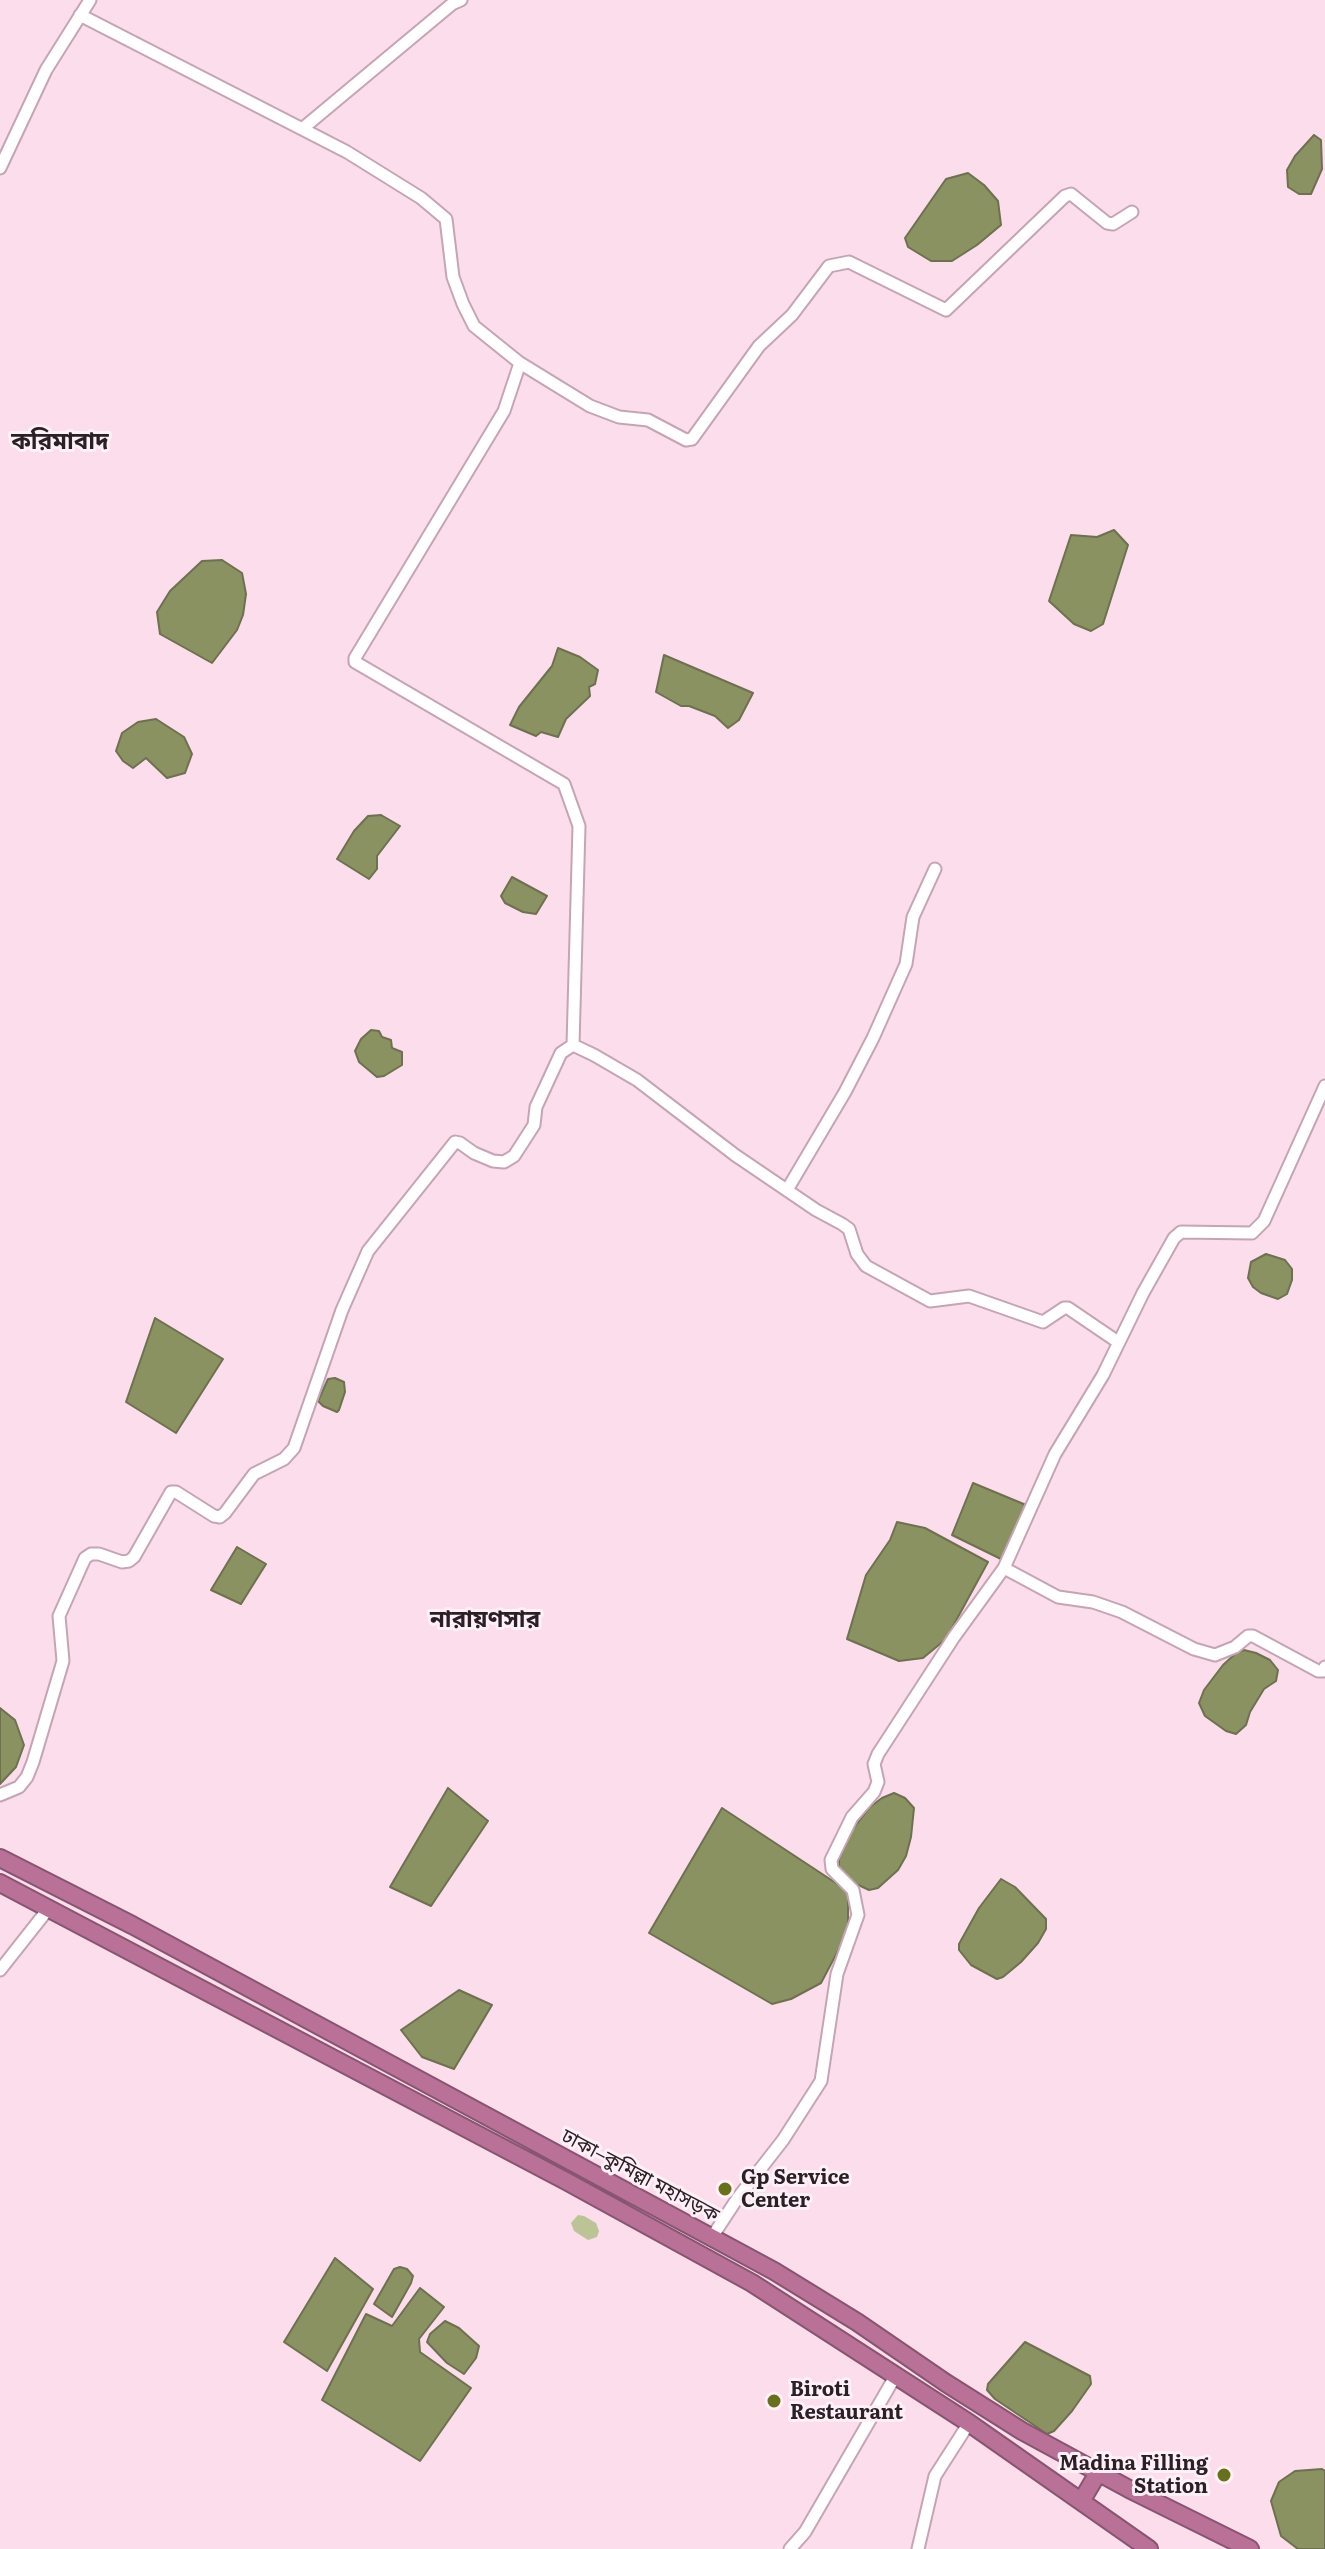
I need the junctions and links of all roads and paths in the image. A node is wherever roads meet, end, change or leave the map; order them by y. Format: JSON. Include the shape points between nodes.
{"nodes":[{"id":1,"x":90,"y":0,"type":"edge"},
{"id":2,"x":461,"y":0,"type":"edge"},
{"id":3,"x":80,"y":15,"type":"junction"},
{"id":4,"x":302,"y":129,"type":"junction"},
{"id":5,"x":0,"y":168,"type":"edge"},
{"id":6,"x":1132,"y":212,"type":"dead end"},
{"id":7,"x":520,"y":363,"type":"junction"},
{"id":8,"x":935,"y":869,"type":"dead end"},
{"id":9,"x":573,"y":1045,"type":"junction"},
{"id":10,"x":1325,"y":1086,"type":"edge"},
{"id":11,"x":787,"y":1190,"type":"junction"},
{"id":12,"x":1118,"y":1342,"type":"junction"},
{"id":13,"x":1004,"y":1568,"type":"junction"},
{"id":14,"x":1325,"y":1667,"type":"edge"},
{"id":15,"x":0,"y":1795,"type":"edge"},
{"id":16,"x":0,"y":1858,"type":"edge"},
{"id":17,"x":0,"y":1883,"type":"edge"},
{"id":18,"x":49,"y":1908,"type":"junction"},
{"id":19,"x":0,"y":1970,"type":"edge"},
{"id":20,"x":574,"y":2165,"type":"junction"},
{"id":21,"x":566,"y":2181,"type":"junction"},
{"id":22,"x":712,"y":2237,"type":"junction"},
{"id":23,"x":896,"y":2375,"type":"junction"},
{"id":24,"x":969,"y":2423,"type":"junction"},
{"id":25,"x":1098,"y":2473,"type":"junction"},
{"id":26,"x":1082,"y":2500,"type":"junction"},
{"id":27,"x":790,"y":2549,"type":"edge"},
{"id":28,"x":918,"y":2549,"type":"edge"},
{"id":29,"x":1149,"y":2549,"type":"edge"},
{"id":30,"x":1250,"y":2549,"type":"edge"}],
"edges":[{"from":1,"to":3,"type":"street"},
{"from":2,"to":4,"type":"street"},
{"from":3,"to":4,"type":"street"},
{"from":3,"to":5,"type":"street","via":[[46,70]]},
{"from":4,"to":7,"type":"street","via":[[421,198],[446,219],[453,277],[474,326]]},
{"from":6,"to":7,"type":"street","via":[[1107,223],[1071,194],[1065,196],[946,310],[849,262],[829,266],[792,315],[759,346],[692,439],[648,420],[590,406]]},
{"from":7,"to":9,"type":"street","via":[[504,411],[355,662],[564,784],[579,826]]},
{"from":8,"to":11,"type":"street","via":[[913,917],[906,964],[873,1038]]},
{"from":9,"to":11,"type":"street","via":[[637,1080]]},
{"from":9,"to":15,"type":"street","via":[[561,1053],[536,1107],[534,1125],[514,1156],[493,1161],[455,1142],[368,1251],[294,1448],[284,1459],[254,1474],[220,1517],[171,1492],[129,1561],[99,1554],[85,1558],[59,1616],[63,1661],[33,1762],[19,1787]]},
{"from":10,"to":12,"type":"street","via":[[1264,1221],[1252,1233],[1181,1232]]},
{"from":11,"to":12,"type":"street","via":[[849,1229],[866,1266],[930,1301],[969,1296],[1043,1322],[1068,1308]]},
{"from":12,"to":13,"type":"street","via":[[1055,1454]]},
{"from":13,"to":14,"type":"street","via":[[1058,1597],[1122,1612],[1194,1649],[1215,1655],[1253,1636],[1318,1671]]},
{"from":13,"to":22,"type":"street","via":[[878,1754],[874,1792],[852,1817],[831,1860],[832,1869],[853,1890],[858,1915],[837,1974],[821,2081]]},
{"from":16,"to":20,"type":"highway","name":"ঢাকা–কুমিল্লা মহাসড়ক"},
{"from":17,"to":18,"type":"highway","name":"ঢাকা–কুমিল্লা মহাসড়ক"},
{"from":18,"to":19,"type":"street"},
{"from":18,"to":21,"type":"highway","name":"ঢাকা–কুমিল্লা মহাসড়ক"},
{"from":20,"to":21,"type":"highway"},
{"from":20,"to":22,"type":"highway","name":"ঢাকা–কুমিল্লা মহাসড়ক"},
{"from":21,"to":23,"type":"highway","name":"ঢাকা–কুমিল্লা মহাসড়ক","via":[[752,2283]]},
{"from":22,"to":25,"type":"highway","name":"ঢাকা–কুমিল্লা মহাসড়ক"},
{"from":23,"to":24,"type":"highway","name":"ঢাকা–কুমিল্লা মহাসড়ক"},
{"from":23,"to":27,"type":"street"},
{"from":24,"to":26,"type":"highway","name":"ঢাকা–কুমিল্লা মহাসড়ক"},
{"from":24,"to":28,"type":"street","via":[[935,2476]]},
{"from":25,"to":26,"type":"highway"},
{"from":25,"to":30,"type":"highway","name":"ঢাকা–কুমিল্লা মহাসড়ক"},
{"from":26,"to":29,"type":"highway","name":"ঢাকা–কুমিল্লা মহাসড়ক"}]}
